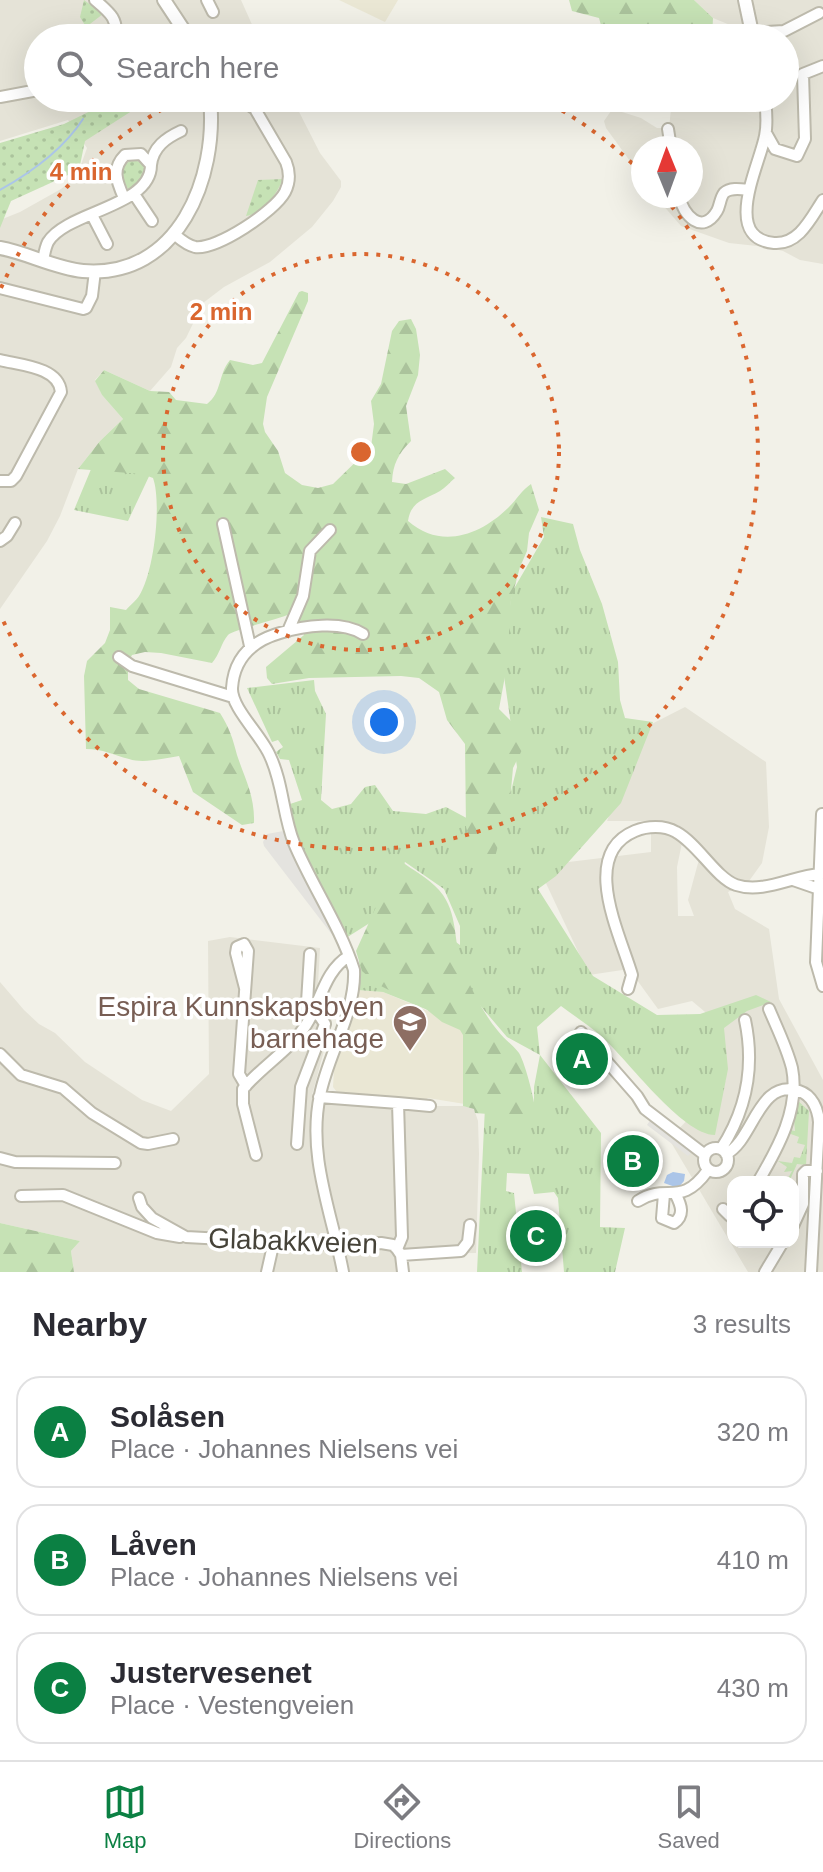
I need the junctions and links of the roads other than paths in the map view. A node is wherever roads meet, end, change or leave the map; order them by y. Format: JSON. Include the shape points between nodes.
{"nodes":[{"id":1,"x":95,"y":0,"type":"edge"},
{"id":2,"x":164,"y":0,"type":"edge"},
{"id":3,"x":207,"y":0,"type":"edge"},
{"id":4,"x":745,"y":0,"type":"edge"},
{"id":5,"x":213,"y":12,"type":"dead end"},
{"id":6,"x":822,"y":12,"type":"edge"},
{"id":7,"x":116,"y":24,"type":"edge"},
{"id":8,"x":180,"y":24,"type":"edge"},
{"id":9,"x":750,"y":24,"type":"edge"},
{"id":10,"x":798,"y":24,"type":"edge"},
{"id":11,"x":823,"y":66,"type":"edge"},
{"id":12,"x":24,"y":93,"type":"edge"},
{"id":13,"x":0,"y":97,"type":"edge"},
{"id":14,"x":211,"y":112,"type":"edge"},
{"id":15,"x":257,"y":112,"type":"edge"},
{"id":16,"x":765,"y":112,"type":"edge"},
{"id":17,"x":668,"y":129,"type":"dead end"},
{"id":18,"x":181,"y":131,"type":"dead end"},
{"id":19,"x":766,"y":133,"type":"junction"},
{"id":20,"x":669,"y":136,"type":"edge"},
{"id":21,"x":151,"y":165,"type":"junction"},
{"id":22,"x":749,"y":190,"type":"junction"},
{"id":23,"x":129,"y":196,"type":"junction"},
{"id":24,"x":823,"y":200,"type":"edge"},
{"id":25,"x":683,"y":208,"type":"edge"},
{"id":26,"x":92,"y":215,"type":"junction"},
{"id":27,"x":152,"y":221,"type":"dead end"},
{"id":28,"x":174,"y":234,"type":"junction"},
{"id":29,"x":107,"y":244,"type":"dead end"},
{"id":30,"x":0,"y":248,"type":"edge"},
{"id":31,"x":43,"y":261,"type":"junction"},
{"id":32,"x":95,"y":271,"type":"junction"},
{"id":33,"x":0,"y":288,"type":"edge"},
{"id":34,"x":0,"y":360,"type":"edge"},
{"id":35,"x":0,"y":481,"type":"edge"},
{"id":36,"x":15,"y":523,"type":"dead end"},
{"id":37,"x":223,"y":524,"type":"dead end"},
{"id":38,"x":330,"y":530,"type":"dead end"},
{"id":39,"x":0,"y":541,"type":"edge"},
{"id":40,"x":288,"y":631,"type":"junction"},
{"id":41,"x":363,"y":634,"type":"dead end"},
{"id":42,"x":250,"y":646,"type":"junction"},
{"id":43,"x":119,"y":657,"type":"dead end"},
{"id":44,"x":233,"y":697,"type":"junction"},
{"id":45,"x":822,"y":814,"type":"edge"},
{"id":46,"x":820,"y":874,"type":"junction"},
{"id":47,"x":793,"y":880,"type":"junction"},
{"id":48,"x":819,"y":889,"type":"junction"},
{"id":49,"x":310,"y":954,"type":"dead end"},
{"id":50,"x":349,"y":956,"type":"junction"},
{"id":51,"x":823,"y":986,"type":"edge"},
{"id":52,"x":245,"y":988,"type":"dead end"},
{"id":53,"x":628,"y":989,"type":"dead end"},
{"id":54,"x":769,"y":1009,"type":"dead end"},
{"id":55,"x":314,"y":1011,"type":"junction"},
{"id":56,"x":745,"y":1020,"type":"dead end"},
{"id":57,"x":581,"y":1032,"type":"dead end"},
{"id":58,"x":0,"y":1054,"type":"edge"},
{"id":59,"x":246,"y":1086,"type":"junction"},
{"id":60,"x":793,"y":1090,"type":"junction"},
{"id":61,"x":319,"y":1097,"type":"junction"},
{"id":62,"x":398,"y":1103,"type":"junction"},
{"id":63,"x":430,"y":1106,"type":"dead end"},
{"id":64,"x":173,"y":1139,"type":"dead end"},
{"id":65,"x":297,"y":1144,"type":"dead end"},
{"id":66,"x":724,"y":1151,"type":"junction"},
{"id":67,"x":256,"y":1155,"type":"dead end"},
{"id":68,"x":705,"y":1155,"type":"junction"},
{"id":69,"x":0,"y":1158,"type":"edge"},
{"id":70,"x":115,"y":1163,"type":"dead end"},
{"id":71,"x":708,"y":1170,"type":"junction"},
{"id":72,"x":817,"y":1171,"type":"junction"},
{"id":73,"x":763,"y":1176,"type":"edge"},
{"id":74,"x":664,"y":1194,"type":"junction"},
{"id":75,"x":676,"y":1195,"type":"junction"},
{"id":76,"x":21,"y":1196,"type":"dead end"},
{"id":77,"x":139,"y":1198,"type":"dead end"},
{"id":78,"x":638,"y":1201,"type":"dead end"},
{"id":79,"x":799,"y":1213,"type":"edge"},
{"id":80,"x":470,"y":1225,"type":"dead end"},
{"id":81,"x":186,"y":1237,"type":"junction"},
{"id":82,"x":274,"y":1241,"type":"junction"},
{"id":83,"x":338,"y":1245,"type":"junction"},
{"id":84,"x":779,"y":1248,"type":"edge"},
{"id":85,"x":399,"y":1252,"type":"junction"},
{"id":86,"x":267,"y":1272,"type":"edge"},
{"id":87,"x":343,"y":1272,"type":"edge"},
{"id":88,"x":403,"y":1272,"type":"edge"},
{"id":89,"x":765,"y":1272,"type":"edge"},
{"id":90,"x":811,"y":1272,"type":"edge"}],
"edges":[{"from":1,"to":7,"type":"street"},
{"from":2,"to":8,"type":"street"},
{"from":3,"to":5,"type":"street"},
{"from":4,"to":9,"type":"street"},
{"from":6,"to":10,"type":"street"},
{"from":11,"to":19,"type":"street","via":[[803,74],[805,139],[797,156],[775,149]]},
{"from":12,"to":13,"type":"street"},
{"from":14,"to":28,"type":"street","via":[[207,164]]},
{"from":15,"to":28,"type":"street","via":[[289,169],[283,196],[260,217],[217,242],[197,247]]},
{"from":16,"to":19,"type":"street"},
{"from":17,"to":20,"type":"street"},
{"from":18,"to":21,"type":"street","via":[[163,142]]},
{"from":19,"to":22,"type":"street"},
{"from":21,"to":23,"type":"street","via":[[150,178]]},
{"from":21,"to":23,"type":"street","via":[[141,154],[121,159],[116,176]]},
{"from":22,"to":24,"type":"street","via":[[748,224],[754,234],[772,243],[793,240]]},
{"from":22,"to":25,"type":"street","via":[[725,193],[717,213],[701,222],[692,221]]},
{"from":23,"to":26,"type":"street"},
{"from":23,"to":27,"type":"street"},
{"from":26,"to":29,"type":"street"},
{"from":26,"to":31,"type":"street","via":[[50,239]]},
{"from":28,"to":32,"type":"street","via":[[135,262]]},
{"from":30,"to":31,"type":"street"},
{"from":31,"to":32,"type":"street"},
{"from":32,"to":33,"type":"street","via":[[92,296],[83,309]]},
{"from":34,"to":35,"type":"street","via":[[53,376],[61,392],[16,476]]},
{"from":36,"to":39,"type":"street"},
{"from":37,"to":42,"type":"street"},
{"from":38,"to":40,"type":"street","via":[[310,551],[303,596]]},
{"from":40,"to":41,"type":"street","via":[[325,626]]},
{"from":40,"to":42,"type":"street"},
{"from":42,"to":44,"type":"street","via":[[237,666]]},
{"from":43,"to":44,"type":"street","via":[[132,666]]},
{"from":44,"to":50,"type":"street","via":[[269,751],[295,845]]},
{"from":45,"to":46,"type":"street"},
{"from":46,"to":47,"type":"street"},
{"from":46,"to":48,"type":"street"},
{"from":47,"to":48,"type":"street"},
{"from":47,"to":53,"type":"street","via":[[739,886],[671,830],[652,827],[627,834],[613,845],[605,886],[632,975]]},
{"from":48,"to":51,"type":"street","via":[[816,962]]},
{"from":49,"to":55,"type":"street","via":[[307,1002]]},
{"from":50,"to":55,"type":"street","via":[[331,972]]},
{"from":50,"to":61,"type":"street","via":[[353,990]]},
{"from":52,"to":59,"type":"street","via":[[239,1074]]},
{"from":54,"to":60,"type":"street","via":[[792,1070]]},
{"from":55,"to":59,"type":"street","via":[[285,1051]]},
{"from":55,"to":65,"type":"street","via":[[325,1024],[301,1087]]},
{"from":56,"to":66,"type":"street","via":[[748,1084]]},
{"from":57,"to":68,"type":"street","via":[[645,1109]]},
{"from":58,"to":64,"type":"street","via":[[21,1075],[63,1088],[141,1143]]},
{"from":59,"to":67,"type":"street","via":[[243,1104]]},
{"from":60,"to":66,"type":"street","via":[[777,1091],[767,1099],[738,1144]]},
{"from":60,"to":72,"type":"street","via":[[806,1094],[817,1109]]},
{"from":60,"to":73,"type":"street","via":[[783,1134]]},
{"from":61,"to":62,"type":"street"},
{"from":61,"to":83,"type":"street","via":[[319,1170]]},
{"from":62,"to":63,"type":"street"},
{"from":62,"to":85,"type":"street"},
{"from":66,"to":68,"type":"street","via":[[710,1149]]},
{"from":66,"to":71,"type":"street","via":[[725,1169]]},
{"from":68,"to":71,"type":"street"},
{"from":69,"to":70,"type":"street"},
{"from":71,"to":75,"type":"street","via":[[692,1189]]},
{"from":72,"to":79,"type":"street","via":[[803,1174]]},
{"from":72,"to":90,"type":"street"},
{"from":74,"to":75,"type":"street"},
{"from":74,"to":75,"type":"street","via":[[662,1218],[674,1223],[681,1217]]},
{"from":74,"to":78,"type":"street"},
{"from":76,"to":81,"type":"street","name":"Glabakkveien","via":[[63,1195],[157,1233]]},
{"from":77,"to":81,"type":"street","name":"Glabakkveien","via":[[152,1218]]},
{"from":80,"to":85,"type":"street","name":"Glabakkveien","via":[[461,1251]]},
{"from":81,"to":82,"type":"street","name":"Glabakkveien"},
{"from":82,"to":83,"type":"street","name":"Glabakkveien"},
{"from":82,"to":86,"type":"street"},
{"from":83,"to":85,"type":"street","name":"Glabakkveien","via":[[381,1243]]},
{"from":83,"to":87,"type":"street"},
{"from":84,"to":89,"type":"street"},
{"from":85,"to":88,"type":"street"}]}
